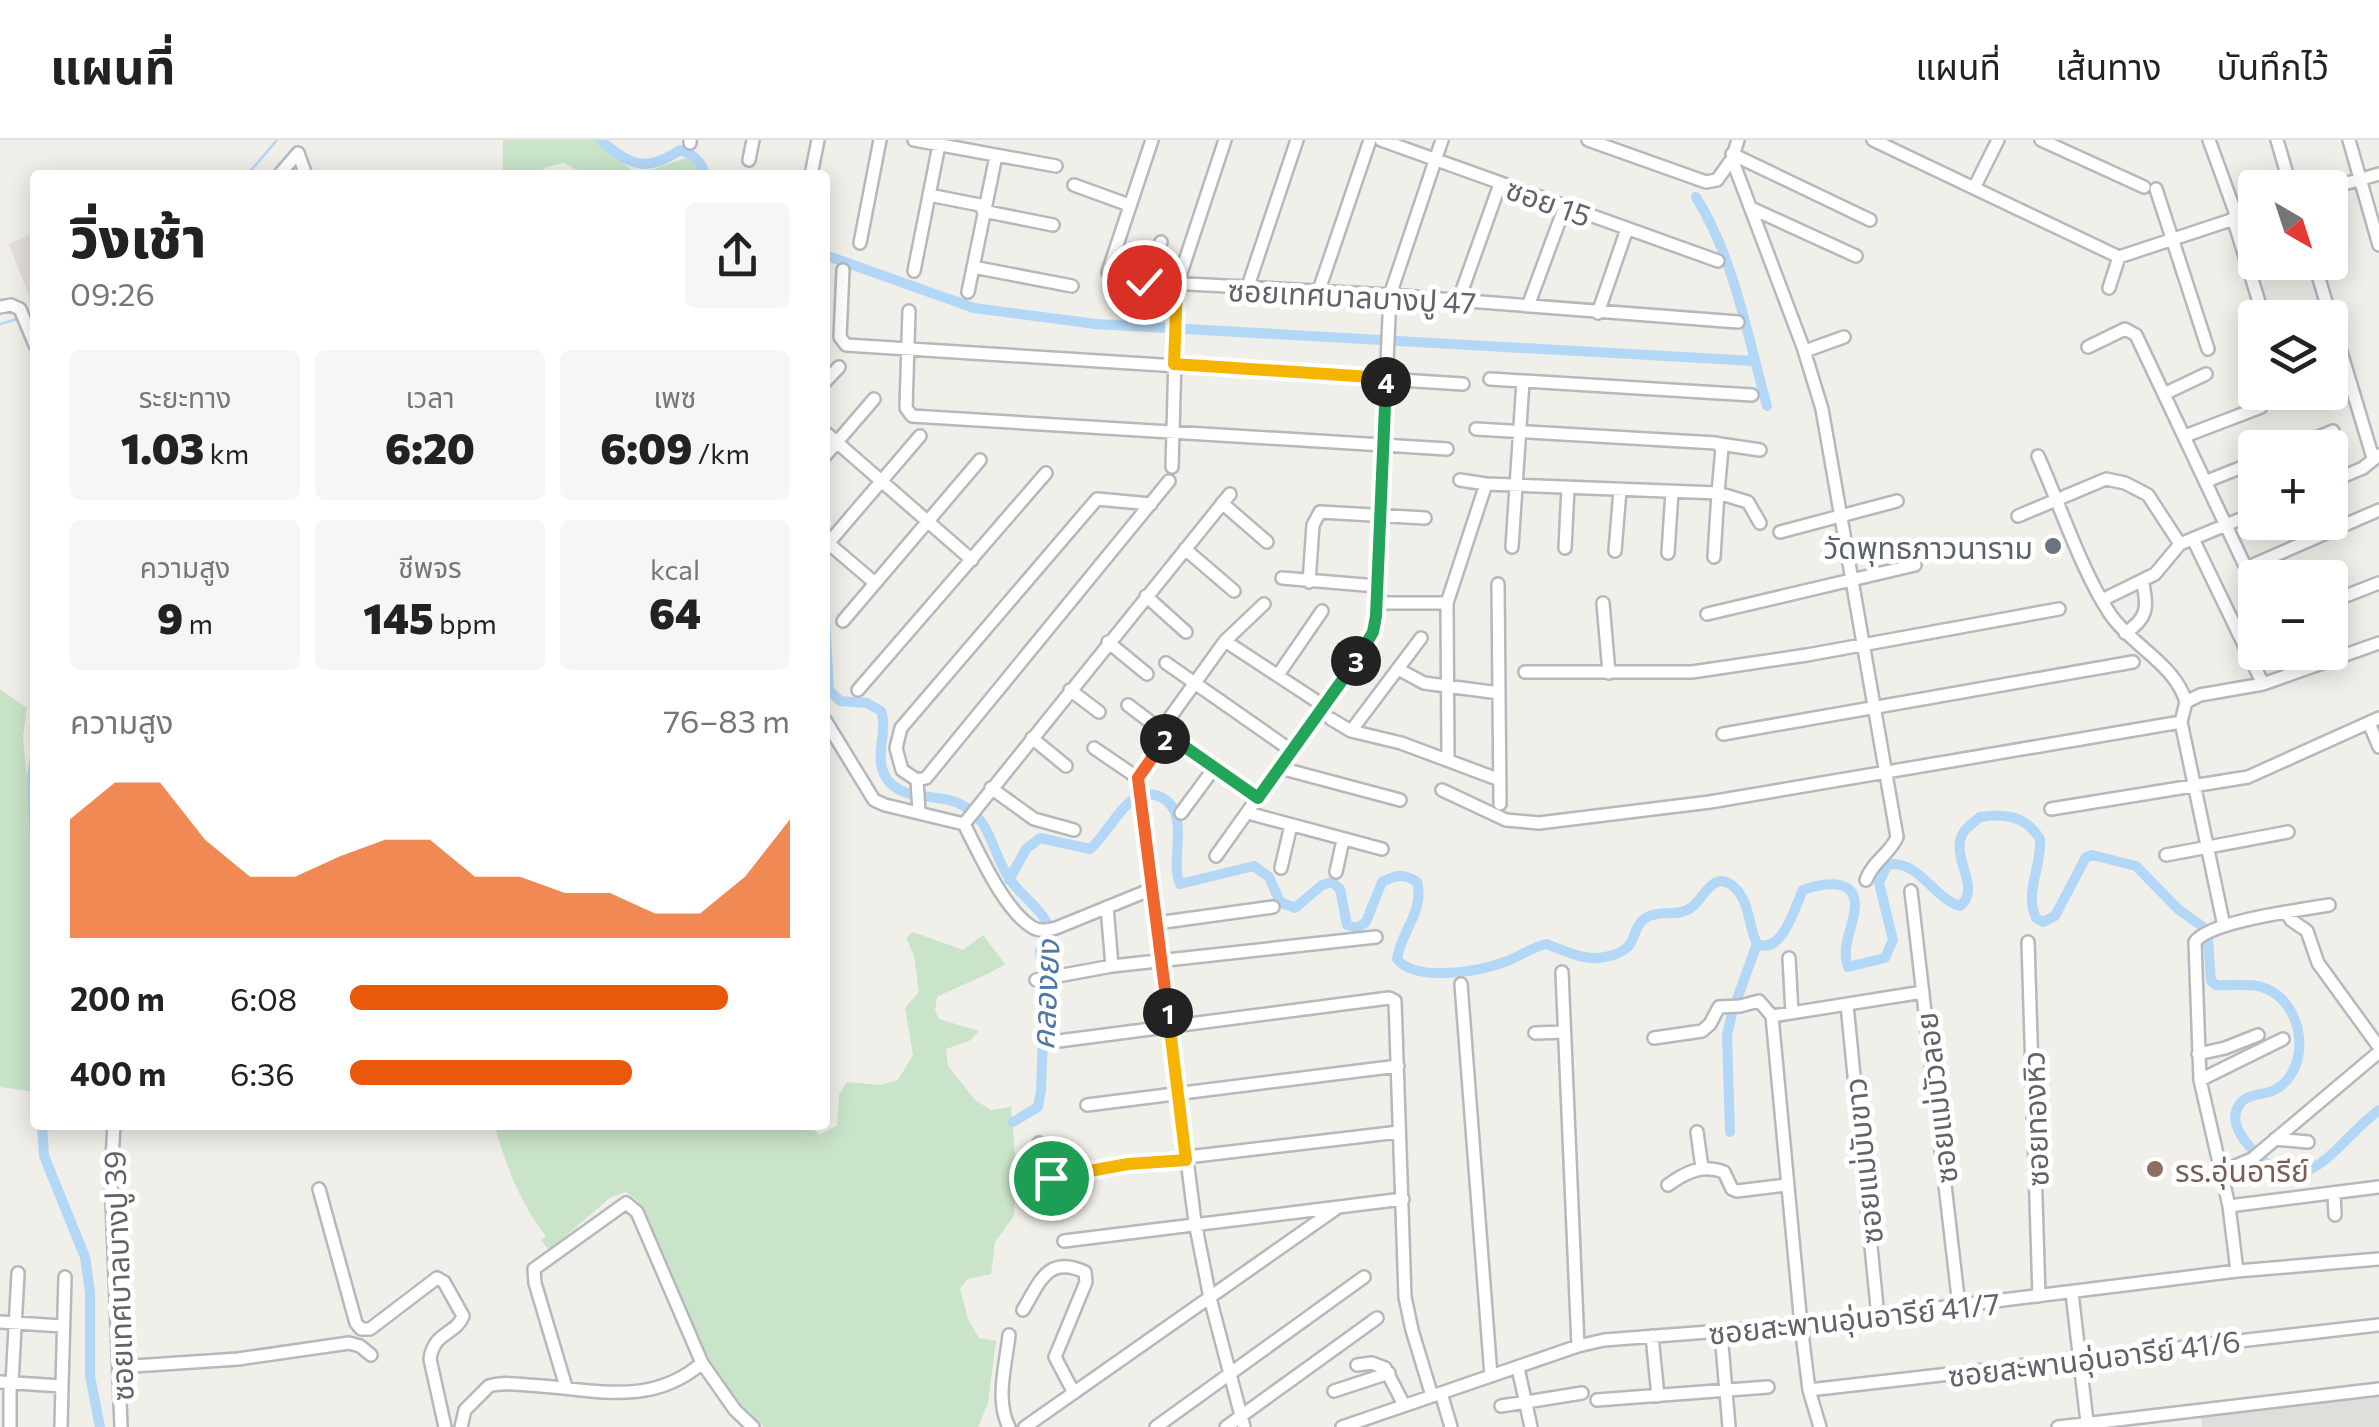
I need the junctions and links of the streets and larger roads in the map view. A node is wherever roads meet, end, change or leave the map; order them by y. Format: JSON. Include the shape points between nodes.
{"nodes":[{"id":1,"x":754,"y":140,"type":"edge"},
{"id":2,"x":818,"y":140,"type":"edge"},
{"id":3,"x":880,"y":140,"type":"edge"},
{"id":4,"x":914,"y":140,"type":"edge"},
{"id":5,"x":1152,"y":140,"type":"edge"},
{"id":6,"x":1226,"y":140,"type":"edge"},
{"id":7,"x":1298,"y":140,"type":"edge"},
{"id":8,"x":1370,"y":140,"type":"edge"},
{"id":9,"x":1381,"y":140,"type":"edge"},
{"id":10,"x":1442,"y":140,"type":"edge"},
{"id":11,"x":1588,"y":140,"type":"edge"},
{"id":12,"x":1738,"y":140,"type":"edge"},
{"id":13,"x":1873,"y":140,"type":"edge"},
{"id":14,"x":1998,"y":140,"type":"edge"},
{"id":15,"x":2041,"y":140,"type":"edge"},
{"id":16,"x":2209,"y":140,"type":"edge"},
{"id":17,"x":2277,"y":140,"type":"edge"},
{"id":18,"x":2348,"y":140,"type":"edge"},
{"id":19,"x":939,"y":145,"type":"junction"},
{"id":20,"x":996,"y":156,"type":"junction"},
{"id":21,"x":1732,"y":156,"type":"junction"},
{"id":22,"x":1436,"y":158,"type":"junction"},
{"id":23,"x":748,"y":160,"type":"dead end"},
{"id":24,"x":1056,"y":166,"type":"dead end"},
{"id":25,"x":284,"y":170,"type":"edge"},
{"id":26,"x":304,"y":170,"type":"edge"},
{"id":27,"x":812,"y":170,"type":"edge"},
{"id":28,"x":2286,"y":170,"type":"edge"},
{"id":29,"x":2379,"y":174,"type":"edge"},
{"id":30,"x":2361,"y":177,"type":"junction"},
{"id":31,"x":2348,"y":182,"type":"edge"},
{"id":32,"x":1500,"y":184,"type":"junction"},
{"id":33,"x":1074,"y":185,"type":"dead end"},
{"id":34,"x":1974,"y":188,"type":"junction"},
{"id":35,"x":929,"y":195,"type":"junction"},
{"id":36,"x":1129,"y":205,"type":"junction"},
{"id":37,"x":1565,"y":206,"type":"junction"},
{"id":38,"x":984,"y":208,"type":"junction"},
{"id":39,"x":1750,"y":208,"type":"junction"},
{"id":40,"x":2238,"y":217,"type":"edge"},
{"id":41,"x":2235,"y":218,"type":"junction"},
{"id":42,"x":1870,"y":220,"type":"dead end"},
{"id":43,"x":1053,"y":225,"type":"dead end"},
{"id":44,"x":1627,"y":229,"type":"junction"},
{"id":45,"x":2172,"y":238,"type":"junction"},
{"id":46,"x":1161,"y":242,"type":"dead end"},
{"id":47,"x":860,"y":243,"type":"dead end"},
{"id":48,"x":2379,"y":245,"type":"edge"},
{"id":49,"x":1856,"y":256,"type":"dead end"},
{"id":50,"x":2119,"y":256,"type":"junction"},
{"id":51,"x":1718,"y":261,"type":"dead end"},
{"id":52,"x":972,"y":267,"type":"junction"},
{"id":53,"x":914,"y":271,"type":"dead end"},
{"id":54,"x":2320,"y":280,"type":"edge"},
{"id":55,"x":830,"y":281,"type":"edge"},
{"id":56,"x":1144,"y":282,"type":"junction"},
{"id":57,"x":1177,"y":285,"type":"junction"},
{"id":58,"x":1072,"y":286,"type":"dead end"},
{"id":59,"x":2110,"y":288,"type":"dead end"},
{"id":60,"x":1247,"y":289,"type":"junction"},
{"id":61,"x":1319,"y":290,"type":"junction"},
{"id":62,"x":968,"y":292,"type":"dead end"},
{"id":63,"x":1390,"y":294,"type":"junction"},
{"id":64,"x":1459,"y":300,"type":"junction"},
{"id":65,"x":2259,"y":300,"type":"edge"},
{"id":66,"x":1528,"y":306,"type":"junction"},
{"id":67,"x":0,"y":308,"type":"edge"},
{"id":68,"x":909,"y":311,"type":"dead end"},
{"id":69,"x":1598,"y":312,"type":"junction"},
{"id":70,"x":1738,"y":322,"type":"dead end"},
{"id":71,"x":30,"y":330,"type":"edge"},
{"id":72,"x":1844,"y":337,"type":"dead end"},
{"id":73,"x":2088,"y":347,"type":"dead end"},
{"id":74,"x":908,"y":348,"type":"junction"},
{"id":75,"x":2208,"y":350,"type":"dead end"},
{"id":76,"x":1805,"y":351,"type":"junction"},
{"id":77,"x":1174,"y":364,"type":"junction"},
{"id":78,"x":838,"y":367,"type":"dead end"},
{"id":79,"x":2206,"y":374,"type":"dead end"},
{"id":80,"x":830,"y":376,"type":"edge"},
{"id":81,"x":1386,"y":378,"type":"junction"},
{"id":82,"x":1490,"y":379,"type":"dead end"},
{"id":83,"x":1524,"y":381,"type":"junction"},
{"id":84,"x":1462,"y":384,"type":"dead end"},
{"id":85,"x":2164,"y":394,"type":"junction"},
{"id":86,"x":1752,"y":395,"type":"dead end"},
{"id":87,"x":874,"y":400,"type":"dead end"},
{"id":88,"x":2252,"y":410,"type":"edge"},
{"id":89,"x":1476,"y":428,"type":"dead end"},
{"id":90,"x":1520,"y":431,"type":"junction"},
{"id":91,"x":1172,"y":434,"type":"junction"},
{"id":92,"x":920,"y":436,"type":"dead end"},
{"id":93,"x":2185,"y":436,"type":"junction"},
{"id":94,"x":830,"y":437,"type":"edge"},
{"id":95,"x":836,"y":442,"type":"junction"},
{"id":96,"x":1720,"y":444,"type":"junction"},
{"id":97,"x":1384,"y":446,"type":"junction"},
{"id":98,"x":1447,"y":449,"type":"dead end"},
{"id":99,"x":830,"y":450,"type":"edge"},
{"id":100,"x":1760,"y":450,"type":"dead end"},
{"id":101,"x":2038,"y":456,"type":"dead end"},
{"id":102,"x":2376,"y":456,"type":"edge"},
{"id":103,"x":980,"y":460,"type":"dead end"},
{"id":104,"x":1172,"y":467,"type":"dead end"},
{"id":105,"x":2238,"y":469,"type":"edge"},
{"id":106,"x":1046,"y":474,"type":"dead end"},
{"id":107,"x":2348,"y":475,"type":"edge"},
{"id":108,"x":1460,"y":480,"type":"dead end"},
{"id":109,"x":882,"y":481,"type":"junction"},
{"id":110,"x":2206,"y":481,"type":"junction"},
{"id":111,"x":1169,"y":482,"type":"dead end"},
{"id":112,"x":1486,"y":484,"type":"junction"},
{"id":113,"x":1516,"y":486,"type":"junction"},
{"id":114,"x":1568,"y":488,"type":"junction"},
{"id":115,"x":1620,"y":490,"type":"junction"},
{"id":116,"x":1672,"y":492,"type":"junction"},
{"id":117,"x":1718,"y":493,"type":"junction"},
{"id":118,"x":2057,"y":499,"type":"junction"},
{"id":119,"x":1896,"y":501,"type":"dead end"},
{"id":120,"x":1151,"y":504,"type":"junction"},
{"id":121,"x":2379,"y":510,"type":"edge"},
{"id":122,"x":1380,"y":516,"type":"junction"},
{"id":123,"x":1841,"y":516,"type":"junction"},
{"id":124,"x":2018,"y":516,"type":"dead end"},
{"id":125,"x":1425,"y":518,"type":"dead end"},
{"id":126,"x":2238,"y":519,"type":"edge"},
{"id":127,"x":928,"y":521,"type":"junction"},
{"id":128,"x":1760,"y":523,"type":"dead end"},
{"id":129,"x":2225,"y":525,"type":"junction"},
{"id":130,"x":1780,"y":532,"type":"dead end"},
{"id":131,"x":2194,"y":539,"type":"junction"},
{"id":132,"x":830,"y":540,"type":"edge"},
{"id":133,"x":1267,"y":542,"type":"dead end"},
{"id":134,"x":2180,"y":544,"type":"junction"},
{"id":135,"x":1512,"y":546,"type":"dead end"},
{"id":136,"x":830,"y":548,"type":"edge"},
{"id":137,"x":1564,"y":548,"type":"dead end"},
{"id":138,"x":1185,"y":550,"type":"junction"},
{"id":139,"x":1615,"y":550,"type":"dead end"},
{"id":140,"x":1668,"y":553,"type":"dead end"},
{"id":141,"x":1714,"y":557,"type":"dead end"},
{"id":142,"x":972,"y":560,"type":"junction"},
{"id":143,"x":2242,"y":560,"type":"edge"},
{"id":144,"x":2264,"y":560,"type":"edge"},
{"id":145,"x":1915,"y":565,"type":"dead end"},
{"id":146,"x":1282,"y":578,"type":"dead end"},
{"id":147,"x":2142,"y":580,"type":"junction"},
{"id":148,"x":1851,"y":581,"type":"junction"},
{"id":149,"x":1309,"y":582,"type":"junction"},
{"id":150,"x":875,"y":583,"type":"junction"},
{"id":151,"x":2379,"y":583,"type":"edge"},
{"id":152,"x":1498,"y":584,"type":"dead end"},
{"id":153,"x":1377,"y":586,"type":"junction"},
{"id":154,"x":1234,"y":591,"type":"dead end"},
{"id":155,"x":2348,"y":595,"type":"edge"},
{"id":156,"x":1146,"y":596,"type":"junction"},
{"id":157,"x":2102,"y":600,"type":"junction"},
{"id":158,"x":1376,"y":603,"type":"junction"},
{"id":159,"x":1447,"y":603,"type":"junction"},
{"id":160,"x":1603,"y":603,"type":"dead end"},
{"id":161,"x":1264,"y":604,"type":"dead end"},
{"id":162,"x":2059,"y":609,"type":"dead end"},
{"id":163,"x":1322,"y":611,"type":"dead end"},
{"id":164,"x":1707,"y":614,"type":"dead end"},
{"id":165,"x":843,"y":621,"type":"dead end"},
{"id":166,"x":2238,"y":629,"type":"edge"},
{"id":167,"x":1186,"y":632,"type":"dead end"},
{"id":168,"x":2125,"y":633,"type":"junction"},
{"id":169,"x":1422,"y":638,"type":"dead end"},
{"id":170,"x":1226,"y":640,"type":"junction"},
{"id":171,"x":1108,"y":642,"type":"junction"},
{"id":172,"x":2379,"y":643,"type":"edge"},
{"id":173,"x":1862,"y":644,"type":"junction"},
{"id":174,"x":2134,"y":662,"type":"dead end"},
{"id":175,"x":1166,"y":663,"type":"dead end"},
{"id":176,"x":1398,"y":668,"type":"junction"},
{"id":177,"x":2257,"y":670,"type":"edge"},
{"id":178,"x":1525,"y":672,"type":"dead end"},
{"id":179,"x":1609,"y":673,"type":"junction"},
{"id":180,"x":1147,"y":674,"type":"dead end"},
{"id":181,"x":1278,"y":676,"type":"junction"},
{"id":182,"x":1194,"y":684,"type":"junction"},
{"id":183,"x":2263,"y":684,"type":"junction"},
{"id":184,"x":1448,"y":688,"type":"junction"},
{"id":185,"x":858,"y":690,"type":"dead end"},
{"id":186,"x":1070,"y":690,"type":"junction"},
{"id":187,"x":1499,"y":692,"type":"junction"},
{"id":188,"x":2186,"y":702,"type":"junction"},
{"id":189,"x":1128,"y":704,"type":"dead end"},
{"id":190,"x":1324,"y":706,"type":"junction"},
{"id":191,"x":1873,"y":710,"type":"junction"},
{"id":192,"x":1099,"y":712,"type":"dead end"},
{"id":193,"x":1331,"y":719,"type":"dead end"},
{"id":194,"x":2374,"y":721,"type":"edge"},
{"id":195,"x":2181,"y":722,"type":"junction"},
{"id":196,"x":1350,"y":731,"type":"junction"},
{"id":197,"x":1165,"y":733,"type":"junction"},
{"id":198,"x":1723,"y":734,"type":"dead end"},
{"id":199,"x":830,"y":737,"type":"edge"},
{"id":200,"x":1032,"y":738,"type":"junction"},
{"id":201,"x":2379,"y":747,"type":"edge"},
{"id":202,"x":1094,"y":748,"type":"dead end"},
{"id":203,"x":1292,"y":751,"type":"junction"},
{"id":204,"x":1448,"y":759,"type":"junction"},
{"id":205,"x":1066,"y":766,"type":"dead end"},
{"id":206,"x":1215,"y":767,"type":"junction"},
{"id":207,"x":1280,"y":768,"type":"junction"},
{"id":208,"x":1884,"y":772,"type":"junction"},
{"id":209,"x":1138,"y":778,"type":"junction"},
{"id":210,"x":1500,"y":780,"type":"junction"},
{"id":211,"x":2194,"y":786,"type":"junction"},
{"id":212,"x":991,"y":788,"type":"junction"},
{"id":213,"x":1442,"y":790,"type":"dead end"},
{"id":214,"x":918,"y":796,"type":"junction"},
{"id":215,"x":1258,"y":798,"type":"junction"},
{"id":216,"x":1400,"y":800,"type":"dead end"},
{"id":217,"x":1500,"y":804,"type":"dead end"},
{"id":218,"x":2052,"y":809,"type":"dead end"},
{"id":219,"x":1181,"y":813,"type":"dead end"},
{"id":220,"x":1248,"y":814,"type":"junction"},
{"id":221,"x":968,"y":818,"type":"junction"},
{"id":222,"x":1291,"y":826,"type":"junction"},
{"id":223,"x":1074,"y":830,"type":"dead end"},
{"id":224,"x":2288,"y":832,"type":"dead end"},
{"id":225,"x":1343,"y":840,"type":"junction"},
{"id":226,"x":2206,"y":848,"type":"junction"},
{"id":227,"x":1382,"y":849,"type":"dead end"},
{"id":228,"x":1216,"y":856,"type":"dead end"},
{"id":229,"x":2166,"y":856,"type":"dead end"},
{"id":230,"x":1281,"y":868,"type":"dead end"},
{"id":231,"x":1336,"y":872,"type":"dead end"},
{"id":232,"x":1866,"y":880,"type":"dead end"},
{"id":233,"x":1152,"y":889,"type":"junction"},
{"id":234,"x":1911,"y":891,"type":"dead end"},
{"id":235,"x":2329,"y":905,"type":"dead end"},
{"id":236,"x":1107,"y":907,"type":"junction"},
{"id":237,"x":1272,"y":907,"type":"dead end"},
{"id":238,"x":2287,"y":913,"type":"junction"},
{"id":239,"x":1157,"y":923,"type":"junction"},
{"id":240,"x":2224,"y":926,"type":"junction"},
{"id":241,"x":1376,"y":937,"type":"dead end"},
{"id":242,"x":2028,"y":942,"type":"dead end"},
{"id":243,"x":1789,"y":958,"type":"dead end"},
{"id":244,"x":1162,"y":960,"type":"junction"},
{"id":245,"x":1112,"y":966,"type":"junction"},
{"id":246,"x":1562,"y":972,"type":"dead end"},
{"id":247,"x":1040,"y":979,"type":"dead end"},
{"id":248,"x":1461,"y":984,"type":"dead end"},
{"id":249,"x":1922,"y":992,"type":"junction"},
{"id":250,"x":1847,"y":1005,"type":"junction"},
{"id":251,"x":1792,"y":1013,"type":"junction"},
{"id":252,"x":1772,"y":1016,"type":"junction"},
{"id":253,"x":1170,"y":1027,"type":"junction"},
{"id":254,"x":1564,"y":1032,"type":"junction"},
{"id":255,"x":1535,"y":1033,"type":"dead end"},
{"id":256,"x":2258,"y":1035,"type":"dead end"},
{"id":257,"x":1654,"y":1038,"type":"dead end"},
{"id":258,"x":2283,"y":1039,"type":"dead end"},
{"id":259,"x":1051,"y":1042,"type":"dead end"},
{"id":260,"x":2379,"y":1049,"type":"edge"},
{"id":261,"x":2198,"y":1054,"type":"junction"},
{"id":262,"x":1398,"y":1066,"type":"junction"},
{"id":263,"x":2200,"y":1080,"type":"junction"},
{"id":264,"x":1178,"y":1093,"type":"junction"},
{"id":265,"x":1087,"y":1105,"type":"dead end"},
{"id":266,"x":114,"y":1130,"type":"edge"},
{"id":267,"x":1400,"y":1132,"type":"junction"},
{"id":268,"x":1698,"y":1132,"type":"dead end"},
{"id":269,"x":2275,"y":1139,"type":"junction"},
{"id":270,"x":2308,"y":1142,"type":"dead end"},
{"id":271,"x":1039,"y":1143,"type":"dead end"},
{"id":272,"x":1186,"y":1160,"type":"junction"},
{"id":273,"x":1702,"y":1168,"type":"junction"},
{"id":274,"x":2221,"y":1172,"type":"junction"},
{"id":275,"x":1668,"y":1185,"type":"dead end"},
{"id":276,"x":1786,"y":1185,"type":"junction"},
{"id":277,"x":2379,"y":1187,"type":"edge"},
{"id":278,"x":319,"y":1189,"type":"dead end"},
{"id":279,"x":2334,"y":1193,"type":"junction"},
{"id":280,"x":1403,"y":1199,"type":"junction"},
{"id":281,"x":2229,"y":1206,"type":"junction"},
{"id":282,"x":1337,"y":1208,"type":"junction"},
{"id":283,"x":2335,"y":1214,"type":"dead end"},
{"id":284,"x":1196,"y":1222,"type":"junction"},
{"id":285,"x":1064,"y":1241,"type":"dead end"},
{"id":286,"x":2379,"y":1259,"type":"edge"},
{"id":287,"x":2237,"y":1271,"type":"junction"},
{"id":288,"x":18,"y":1273,"type":"dead end"},
{"id":289,"x":1364,"y":1276,"type":"dead end"},
{"id":290,"x":65,"y":1277,"type":"dead end"},
{"id":291,"x":2072,"y":1293,"type":"junction"},
{"id":292,"x":2039,"y":1296,"type":"junction"},
{"id":293,"x":1210,"y":1298,"type":"junction"},
{"id":294,"x":1959,"y":1306,"type":"junction"},
{"id":295,"x":1023,"y":1310,"type":"dead end"},
{"id":296,"x":1878,"y":1316,"type":"junction"},
{"id":297,"x":1376,"y":1318,"type":"dead end"},
{"id":298,"x":0,"y":1322,"type":"edge"},
{"id":299,"x":15,"y":1323,"type":"junction"},
{"id":300,"x":2379,"y":1325,"type":"edge"},
{"id":301,"x":62,"y":1326,"type":"junction"},
{"id":302,"x":1801,"y":1326,"type":"junction"},
{"id":303,"x":1721,"y":1333,"type":"junction"},
{"id":304,"x":1009,"y":1336,"type":"dead end"},
{"id":305,"x":1652,"y":1336,"type":"junction"},
{"id":306,"x":1578,"y":1346,"type":"junction"},
{"id":307,"x":371,"y":1355,"type":"dead end"},
{"id":308,"x":2079,"y":1358,"type":"junction"},
{"id":309,"x":702,"y":1363,"type":"junction"},
{"id":310,"x":1358,"y":1365,"type":"dead end"},
{"id":311,"x":119,"y":1367,"type":"junction"},
{"id":312,"x":1518,"y":1368,"type":"junction"},
{"id":313,"x":1229,"y":1373,"type":"junction"},
{"id":314,"x":1389,"y":1373,"type":"junction"},
{"id":315,"x":1491,"y":1376,"type":"junction"},
{"id":316,"x":7,"y":1383,"type":"edge"},
{"id":317,"x":62,"y":1386,"type":"junction"},
{"id":318,"x":566,"y":1387,"type":"junction"},
{"id":319,"x":1768,"y":1388,"type":"dead end"},
{"id":320,"x":2379,"y":1389,"type":"edge"},
{"id":321,"x":1809,"y":1390,"type":"junction"},
{"id":322,"x":1334,"y":1391,"type":"dead end"},
{"id":323,"x":1726,"y":1392,"type":"junction"},
{"id":324,"x":1074,"y":1393,"type":"junction"},
{"id":325,"x":1582,"y":1393,"type":"dead end"},
{"id":326,"x":1436,"y":1394,"type":"junction"},
{"id":327,"x":1658,"y":1396,"type":"junction"},
{"id":328,"x":1597,"y":1400,"type":"dead end"},
{"id":329,"x":1526,"y":1401,"type":"junction"},
{"id":330,"x":1404,"y":1405,"type":"junction"},
{"id":331,"x":1501,"y":1406,"type":"dead end"},
{"id":332,"x":1242,"y":1421,"type":"edge"},
{"id":333,"x":2087,"y":1422,"type":"junction"},
{"id":334,"x":10,"y":1427,"type":"edge"},
{"id":335,"x":61,"y":1427,"type":"edge"},
{"id":336,"x":122,"y":1427,"type":"edge"},
{"id":337,"x":446,"y":1427,"type":"edge"},
{"id":338,"x":461,"y":1427,"type":"edge"},
{"id":339,"x":753,"y":1427,"type":"edge"},
{"id":340,"x":1009,"y":1427,"type":"edge"},
{"id":341,"x":1025,"y":1427,"type":"edge"},
{"id":342,"x":1156,"y":1427,"type":"edge"},
{"id":343,"x":1226,"y":1427,"type":"edge"},
{"id":344,"x":1342,"y":1427,"type":"edge"},
{"id":345,"x":1451,"y":1427,"type":"edge"},
{"id":346,"x":1531,"y":1427,"type":"edge"},
{"id":347,"x":1729,"y":1427,"type":"edge"},
{"id":348,"x":1820,"y":1427,"type":"edge"},
{"id":349,"x":2060,"y":1427,"type":"edge"}],
"edges":[{"from":1,"to":23,"type":"street"},
{"from":2,"to":27,"type":"street"},
{"from":3,"to":47,"type":"street"},
{"from":4,"to":19,"type":"street"},
{"from":5,"to":36,"type":"street","name":"ซอยเทศบาลบางปู 47"},
{"from":6,"to":57,"type":"street"},
{"from":7,"to":60,"type":"street"},
{"from":8,"to":61,"type":"street"},
{"from":9,"to":22,"type":"street","name":"ซอย 15"},
{"from":10,"to":22,"type":"street"},
{"from":11,"to":21,"type":"street","via":[[1706,182],[1716,180]]},
{"from":12,"to":21,"type":"street"},
{"from":13,"to":34,"type":"street"},
{"from":14,"to":34,"type":"street"},
{"from":15,"to":45,"type":"street","via":[[2150,188]]},
{"from":16,"to":41,"type":"street"},
{"from":17,"to":28,"type":"street"},
{"from":18,"to":30,"type":"street"},
{"from":19,"to":20,"type":"street"},
{"from":19,"to":35,"type":"street"},
{"from":20,"to":24,"type":"street"},
{"from":20,"to":38,"type":"street"},
{"from":21,"to":39,"type":"street"},
{"from":21,"to":42,"type":"street"},
{"from":22,"to":32,"type":"street","name":"ซอย 15"},
{"from":22,"to":63,"type":"street"},
{"from":25,"to":26,"type":"street","via":[[298,154]]},
{"from":29,"to":30,"type":"street"},
{"from":30,"to":31,"type":"street"},
{"from":30,"to":48,"type":"street"},
{"from":32,"to":37,"type":"street","name":"ซอย 15"},
{"from":32,"to":64,"type":"street"},
{"from":33,"to":36,"type":"street"},
{"from":34,"to":50,"type":"street"},
{"from":35,"to":38,"type":"street"},
{"from":35,"to":53,"type":"street"},
{"from":36,"to":56,"type":"street","name":"ซอยเทศบาลบางปู 47","via":[[1108,275]]},
{"from":37,"to":44,"type":"street","name":"ซอย 15"},
{"from":37,"to":66,"type":"street"},
{"from":38,"to":43,"type":"street"},
{"from":38,"to":52,"type":"street"},
{"from":39,"to":49,"type":"street"},
{"from":39,"to":76,"type":"street"},
{"from":40,"to":41,"type":"street"},
{"from":41,"to":45,"type":"street"},
{"from":41,"to":65,"type":"street"},
{"from":44,"to":51,"type":"street","name":"ซอย 15"},
{"from":44,"to":69,"type":"street"},
{"from":45,"to":50,"type":"street"},
{"from":45,"to":75,"type":"street"},
{"from":46,"to":56,"type":"street"},
{"from":50,"to":59,"type":"street"},
{"from":52,"to":58,"type":"street"},
{"from":52,"to":62,"type":"street"},
{"from":54,"to":102,"type":"street"},
{"from":55,"to":74,"type":"street","via":[[843,277],[842,342]]},
{"from":56,"to":57,"type":"street","name":"ซอยเทศบาลบางปู 47"},
{"from":57,"to":60,"type":"street","name":"ซอยเทศบาลบางปู 47"},
{"from":57,"to":77,"type":"street"},
{"from":60,"to":61,"type":"street","name":"ซอยเทศบาลบางปู 47"},
{"from":61,"to":63,"type":"street","name":"ซอยเทศบาลบางปู 47"},
{"from":63,"to":64,"type":"street","name":"ซอยเทศบาลบางปู 47"},
{"from":63,"to":81,"type":"street"},
{"from":64,"to":66,"type":"street","name":"ซอยเทศบาลบางปู 47"},
{"from":66,"to":69,"type":"street","name":"ซอยเทศบาลบางปู 47"},
{"from":67,"to":71,"type":"street","via":[[20,309]]},
{"from":68,"to":74,"type":"street"},
{"from":69,"to":70,"type":"street","name":"ซอยเทศบาลบางปู 47"},
{"from":72,"to":76,"type":"street"},
{"from":73,"to":85,"type":"street","via":[[2126,329],[2134,332]]},
{"from":74,"to":77,"type":"street"},
{"from":74,"to":91,"type":"street","via":[[906,408],[912,416]]},
{"from":76,"to":123,"type":"street"},
{"from":77,"to":81,"type":"street"},
{"from":77,"to":91,"type":"street"},
{"from":78,"to":80,"type":"street"},
{"from":79,"to":85,"type":"street"},
{"from":81,"to":84,"type":"street"},
{"from":81,"to":97,"type":"street"},
{"from":82,"to":83,"type":"street"},
{"from":83,"to":86,"type":"street"},
{"from":83,"to":90,"type":"street"},
{"from":85,"to":93,"type":"street"},
{"from":87,"to":95,"type":"street"},
{"from":88,"to":93,"type":"street"},
{"from":89,"to":90,"type":"street"},
{"from":90,"to":96,"type":"street"},
{"from":90,"to":113,"type":"street"},
{"from":91,"to":97,"type":"street"},
{"from":91,"to":104,"type":"street"},
{"from":92,"to":109,"type":"street"},
{"from":93,"to":110,"type":"street"},
{"from":94,"to":95,"type":"street"},
{"from":95,"to":99,"type":"street"},
{"from":95,"to":109,"type":"street"},
{"from":96,"to":100,"type":"street"},
{"from":96,"to":117,"type":"street"},
{"from":97,"to":98,"type":"street"},
{"from":97,"to":122,"type":"street"},
{"from":101,"to":118,"type":"street"},
{"from":102,"to":107,"type":"street"},
{"from":103,"to":127,"type":"street"},
{"from":105,"to":110,"type":"street"},
{"from":106,"to":142,"type":"street"},
{"from":108,"to":112,"type":"street"},
{"from":109,"to":127,"type":"street"},
{"from":109,"to":132,"type":"street"},
{"from":110,"to":129,"type":"street"},
{"from":111,"to":120,"type":"street"},
{"from":112,"to":113,"type":"street"},
{"from":112,"to":159,"type":"street"},
{"from":113,"to":114,"type":"street"},
{"from":113,"to":135,"type":"street"},
{"from":114,"to":115,"type":"street"},
{"from":114,"to":137,"type":"street"},
{"from":115,"to":116,"type":"street"},
{"from":115,"to":139,"type":"street"},
{"from":116,"to":117,"type":"street"},
{"from":116,"to":140,"type":"street"},
{"from":117,"to":128,"type":"street","via":[[1748,502]]},
{"from":117,"to":141,"type":"street"},
{"from":118,"to":124,"type":"street"},
{"from":118,"to":134,"type":"street","via":[[2106,479],[2125,483],[2148,495]]},
{"from":118,"to":157,"type":"street"},
{"from":119,"to":123,"type":"street"},
{"from":120,"to":214,"type":"street"},
{"from":120,"to":214,"type":"street","via":[[1097,499],[900,728],[896,748]]},
{"from":121,"to":144,"type":"street"},
{"from":122,"to":125,"type":"street"},
{"from":122,"to":149,"type":"street","via":[[1320,512]]},
{"from":122,"to":153,"type":"street"},
{"from":123,"to":130,"type":"street"},
{"from":123,"to":148,"type":"street"},
{"from":126,"to":129,"type":"street"},
{"from":127,"to":142,"type":"street"},
{"from":127,"to":150,"type":"street"},
{"from":129,"to":131,"type":"street"},
{"from":129,"to":143,"type":"street"},
{"from":131,"to":134,"type":"street"},
{"from":131,"to":166,"type":"street"},
{"from":133,"to":138,"type":"street","via":[[1226,498]]},
{"from":134,"to":147,"type":"street","via":[[2166,565]]},
{"from":136,"to":150,"type":"street"},
{"from":138,"to":154,"type":"street"},
{"from":138,"to":156,"type":"street"},
{"from":142,"to":185,"type":"street"},
{"from":145,"to":148,"type":"street"},
{"from":146,"to":149,"type":"street"},
{"from":147,"to":157,"type":"street"},
{"from":147,"to":168,"type":"street","via":[[2147,612]]},
{"from":148,"to":164,"type":"street"},
{"from":148,"to":173,"type":"street"},
{"from":149,"to":153,"type":"street"},
{"from":150,"to":165,"type":"street"},
{"from":151,"to":155,"type":"street"},
{"from":152,"to":187,"type":"street"},
{"from":153,"to":158,"type":"street"},
{"from":156,"to":167,"type":"street"},
{"from":156,"to":171,"type":"street"},
{"from":157,"to":168,"type":"street"},
{"from":158,"to":159,"type":"street"},
{"from":158,"to":190,"type":"street","via":[[1373,632]]},
{"from":159,"to":184,"type":"street"},
{"from":160,"to":179,"type":"street"},
{"from":161,"to":170,"type":"street"},
{"from":162,"to":173,"type":"street"},
{"from":163,"to":181,"type":"street"},
{"from":168,"to":188,"type":"street","via":[[2174,677]]},
{"from":169,"to":176,"type":"street"},
{"from":170,"to":181,"type":"street"},
{"from":170,"to":182,"type":"street"},
{"from":171,"to":180,"type":"street"},
{"from":171,"to":186,"type":"street"},
{"from":172,"to":183,"type":"street"},
{"from":173,"to":179,"type":"street","via":[[1692,672]]},
{"from":173,"to":191,"type":"street"},
{"from":174,"to":191,"type":"street"},
{"from":175,"to":182,"type":"street"},
{"from":176,"to":184,"type":"street"},
{"from":176,"to":196,"type":"street"},
{"from":177,"to":183,"type":"street"},
{"from":178,"to":179,"type":"street"},
{"from":181,"to":190,"type":"street"},
{"from":182,"to":197,"type":"street"},
{"from":182,"to":203,"type":"street"},
{"from":183,"to":188,"type":"street"},
{"from":184,"to":187,"type":"street"},
{"from":184,"to":204,"type":"street"},
{"from":186,"to":192,"type":"street"},
{"from":186,"to":200,"type":"street"},
{"from":187,"to":210,"type":"street"},
{"from":188,"to":195,"type":"street"},
{"from":189,"to":197,"type":"street"},
{"from":190,"to":203,"type":"street"},
{"from":191,"to":198,"type":"street"},
{"from":191,"to":208,"type":"street"},
{"from":193,"to":196,"type":"street"},
{"from":194,"to":201,"type":"street"},
{"from":194,"to":211,"type":"street","via":[[2274,768]]},
{"from":195,"to":208,"type":"street"},
{"from":195,"to":211,"type":"street"},
{"from":196,"to":204,"type":"street"},
{"from":197,"to":206,"type":"street"},
{"from":197,"to":209,"type":"street"},
{"from":199,"to":214,"type":"street","via":[[874,800],[885,806]]},
{"from":200,"to":205,"type":"street"},
{"from":200,"to":212,"type":"street"},
{"from":202,"to":209,"type":"street"},
{"from":203,"to":207,"type":"street"},
{"from":204,"to":210,"type":"street"},
{"from":206,"to":215,"type":"street"},
{"from":206,"to":219,"type":"street"},
{"from":207,"to":215,"type":"street"},
{"from":207,"to":216,"type":"street"},
{"from":208,"to":213,"type":"street","via":[[1539,823],[1506,820]]},
{"from":208,"to":232,"type":"street","via":[[1896,837]]},
{"from":209,"to":233,"type":"street"},
{"from":210,"to":217,"type":"street"},
{"from":211,"to":218,"type":"street"},
{"from":211,"to":226,"type":"street"},
{"from":212,"to":221,"type":"street"},
{"from":212,"to":223,"type":"street","via":[[1034,819]]},
{"from":214,"to":221,"type":"street"},
{"from":215,"to":220,"type":"street"},
{"from":220,"to":222,"type":"street"},
{"from":220,"to":228,"type":"street"},
{"from":221,"to":236,"type":"street","via":[[1006,897],[1032,928],[1050,930]]},
{"from":222,"to":225,"type":"street"},
{"from":222,"to":230,"type":"street"},
{"from":224,"to":226,"type":"street"},
{"from":225,"to":227,"type":"street"},
{"from":225,"to":231,"type":"street"},
{"from":226,"to":229,"type":"street"},
{"from":226,"to":240,"type":"street"},
{"from":233,"to":236,"type":"street"},
{"from":233,"to":239,"type":"street"},
{"from":234,"to":249,"type":"street","name":"ซอยแม่บัวลอย"},
{"from":235,"to":238,"type":"street"},
{"from":236,"to":245,"type":"street"},
{"from":237,"to":239,"type":"street"},
{"from":238,"to":240,"type":"street"},
{"from":238,"to":260,"type":"street","via":[[2307,932],[2318,962]]},
{"from":239,"to":244,"type":"street"},
{"from":240,"to":261,"type":"street","via":[[2205,932],[2194,948]]},
{"from":241,"to":244,"type":"street"},
{"from":242,"to":292,"type":"street","name":"ซอยทองหิว"},
{"from":243,"to":251,"type":"street"},
{"from":244,"to":245,"type":"street"},
{"from":244,"to":253,"type":"street"},
{"from":245,"to":247,"type":"street"},
{"from":246,"to":254,"type":"street"},
{"from":248,"to":315,"type":"street"},
{"from":249,"to":250,"type":"street"},
{"from":249,"to":294,"type":"street","name":"ซอยแม่บัวลอย"},
{"from":250,"to":251,"type":"street"},
{"from":250,"to":296,"type":"street","name":"ซอยแม่บับขาว"},
{"from":251,"to":252,"type":"street"},
{"from":252,"to":257,"type":"street","via":[[1759,1001],[1719,1006],[1702,1030]]},
{"from":252,"to":276,"type":"street"},
{"from":253,"to":259,"type":"street"},
{"from":253,"to":262,"type":"street","via":[[1389,998],[1397,1006]]},
{"from":253,"to":264,"type":"street"},
{"from":254,"to":255,"type":"street"},
{"from":254,"to":306,"type":"street"},
{"from":256,"to":261,"type":"street"},
{"from":258,"to":263,"type":"street"},
{"from":260,"to":269,"type":"street"},
{"from":261,"to":263,"type":"street"},
{"from":262,"to":264,"type":"street"},
{"from":262,"to":267,"type":"street"},
{"from":263,"to":274,"type":"street"},
{"from":264,"to":265,"type":"street"},
{"from":264,"to":272,"type":"street"},
{"from":266,"to":311,"type":"street","name":"ซอยเทศบาลบางปู 39"},
{"from":267,"to":272,"type":"street"},
{"from":267,"to":280,"type":"street"},
{"from":268,"to":273,"type":"street"},
{"from":269,"to":270,"type":"street"},
{"from":269,"to":274,"type":"street"},
{"from":271,"to":272,"type":"street","via":[[1051,1178]]},
{"from":272,"to":284,"type":"street"},
{"from":273,"to":275,"type":"street"},
{"from":273,"to":276,"type":"street","via":[[1724,1172],[1737,1191]]},
{"from":274,"to":281,"type":"street"},
{"from":276,"to":302,"type":"street"},
{"from":277,"to":279,"type":"street"},
{"from":278,"to":337,"type":"street","via":[[360,1328],[370,1329],[437,1278],[444,1282],[462,1316],[440,1336],[430,1359]]},
{"from":279,"to":281,"type":"street"},
{"from":279,"to":283,"type":"street"},
{"from":280,"to":282,"type":"street"},
{"from":280,"to":326,"type":"street","via":[[1408,1312]]},
{"from":281,"to":287,"type":"street"},
{"from":282,"to":284,"type":"street"},
{"from":282,"to":293,"type":"street"},
{"from":284,"to":285,"type":"street"},
{"from":284,"to":293,"type":"street"},
{"from":286,"to":287,"type":"street","name":"ซอยสะพานอุ่นอารีย์ 41/7"},
{"from":287,"to":291,"type":"street","name":"ซอยสะพานอุ่นอารีย์ 41/7"},
{"from":288,"to":299,"type":"street"},
{"from":289,"to":313,"type":"street"},
{"from":290,"to":301,"type":"street"},
{"from":291,"to":292,"type":"street","name":"ซอยสะพานอุ่นอารีย์ 41/7"},
{"from":291,"to":308,"type":"street"},
{"from":292,"to":294,"type":"street","name":"ซอยสะพานอุ่นอารีย์ 41/7"},
{"from":293,"to":313,"type":"street"},
{"from":293,"to":324,"type":"street"},
{"from":294,"to":296,"type":"street","name":"ซอยสะพานอุ่นอารีย์ 41/7"},
{"from":295,"to":324,"type":"street","via":[[1051,1269],[1070,1265],[1085,1272],[1055,1357]]},
{"from":296,"to":302,"type":"street","name":"ซอยสะพานอุ่นอารีย์ 41/7"},
{"from":297,"to":332,"type":"street"},
{"from":298,"to":299,"type":"street"},
{"from":299,"to":301,"type":"street"},
{"from":299,"to":316,"type":"street"},
{"from":300,"to":308,"type":"street","name":"ซอยสะพานอุ่นอารีย์ 41/6"},
{"from":301,"to":317,"type":"street"},
{"from":302,"to":303,"type":"street","name":"ซอยสะพานอุ่นอารีย์ 41/7"},
{"from":302,"to":321,"type":"street"},
{"from":303,"to":305,"type":"street","name":"ซอยสะพานอุ่นอารีย์ 41/7"},
{"from":303,"to":323,"type":"street"},
{"from":304,"to":340,"type":"street","via":[[1002,1394]]},
{"from":305,"to":306,"type":"street","name":"ซอยสะพานอุ่นอารีย์ 41/7"},
{"from":305,"to":327,"type":"street"},
{"from":306,"to":312,"type":"street","name":"ซอยสะพานอุ่นอารีย์ 41/7"},
{"from":307,"to":311,"type":"street","via":[[350,1343]]},
{"from":308,"to":321,"type":"street","name":"ซอยสะพานอุ่นอารีย์ 41/6"},
{"from":308,"to":333,"type":"street"},
{"from":309,"to":318,"type":"street","via":[[648,1390],[612,1395]]},
{"from":309,"to":318,"type":"street","via":[[659,1258],[626,1203],[534,1270]]},
{"from":309,"to":339,"type":"street"},
{"from":310,"to":314,"type":"street","via":[[1379,1365]]},
{"from":311,"to":336,"type":"street","name":"ซอยเทศบาลบางปู 39"},
{"from":312,"to":315,"type":"street","name":"ซอยสะพานอุ่นอารีย์ 41/7"},
{"from":312,"to":329,"type":"street"},
{"from":313,"to":332,"type":"street"},
{"from":313,"to":342,"type":"street"},
{"from":314,"to":322,"type":"street"},
{"from":314,"to":330,"type":"street"},
{"from":315,"to":326,"type":"street","name":"ซอยสะพานอุ่นอารีย์ 41/7"},
{"from":316,"to":317,"type":"street"},
{"from":316,"to":334,"type":"street"},
{"from":317,"to":335,"type":"street"},
{"from":318,"to":338,"type":"street","via":[[488,1386],[465,1410]]},
{"from":319,"to":323,"type":"street"},
{"from":320,"to":333,"type":"street"},
{"from":321,"to":348,"type":"street"},
{"from":323,"to":327,"type":"street"},
{"from":323,"to":347,"type":"street"},
{"from":324,"to":341,"type":"street"},
{"from":325,"to":329,"type":"street"},
{"from":326,"to":330,"type":"street","name":"ซอยสะพานอุ่นอารีย์ 41/7"},
{"from":326,"to":345,"type":"street"},
{"from":327,"to":328,"type":"street"},
{"from":329,"to":331,"type":"street"},
{"from":329,"to":346,"type":"street"},
{"from":330,"to":344,"type":"street","name":"ซอยสะพานอุ่นอารีย์ 41/7"},
{"from":332,"to":343,"type":"street"},
{"from":333,"to":349,"type":"street"}]}
